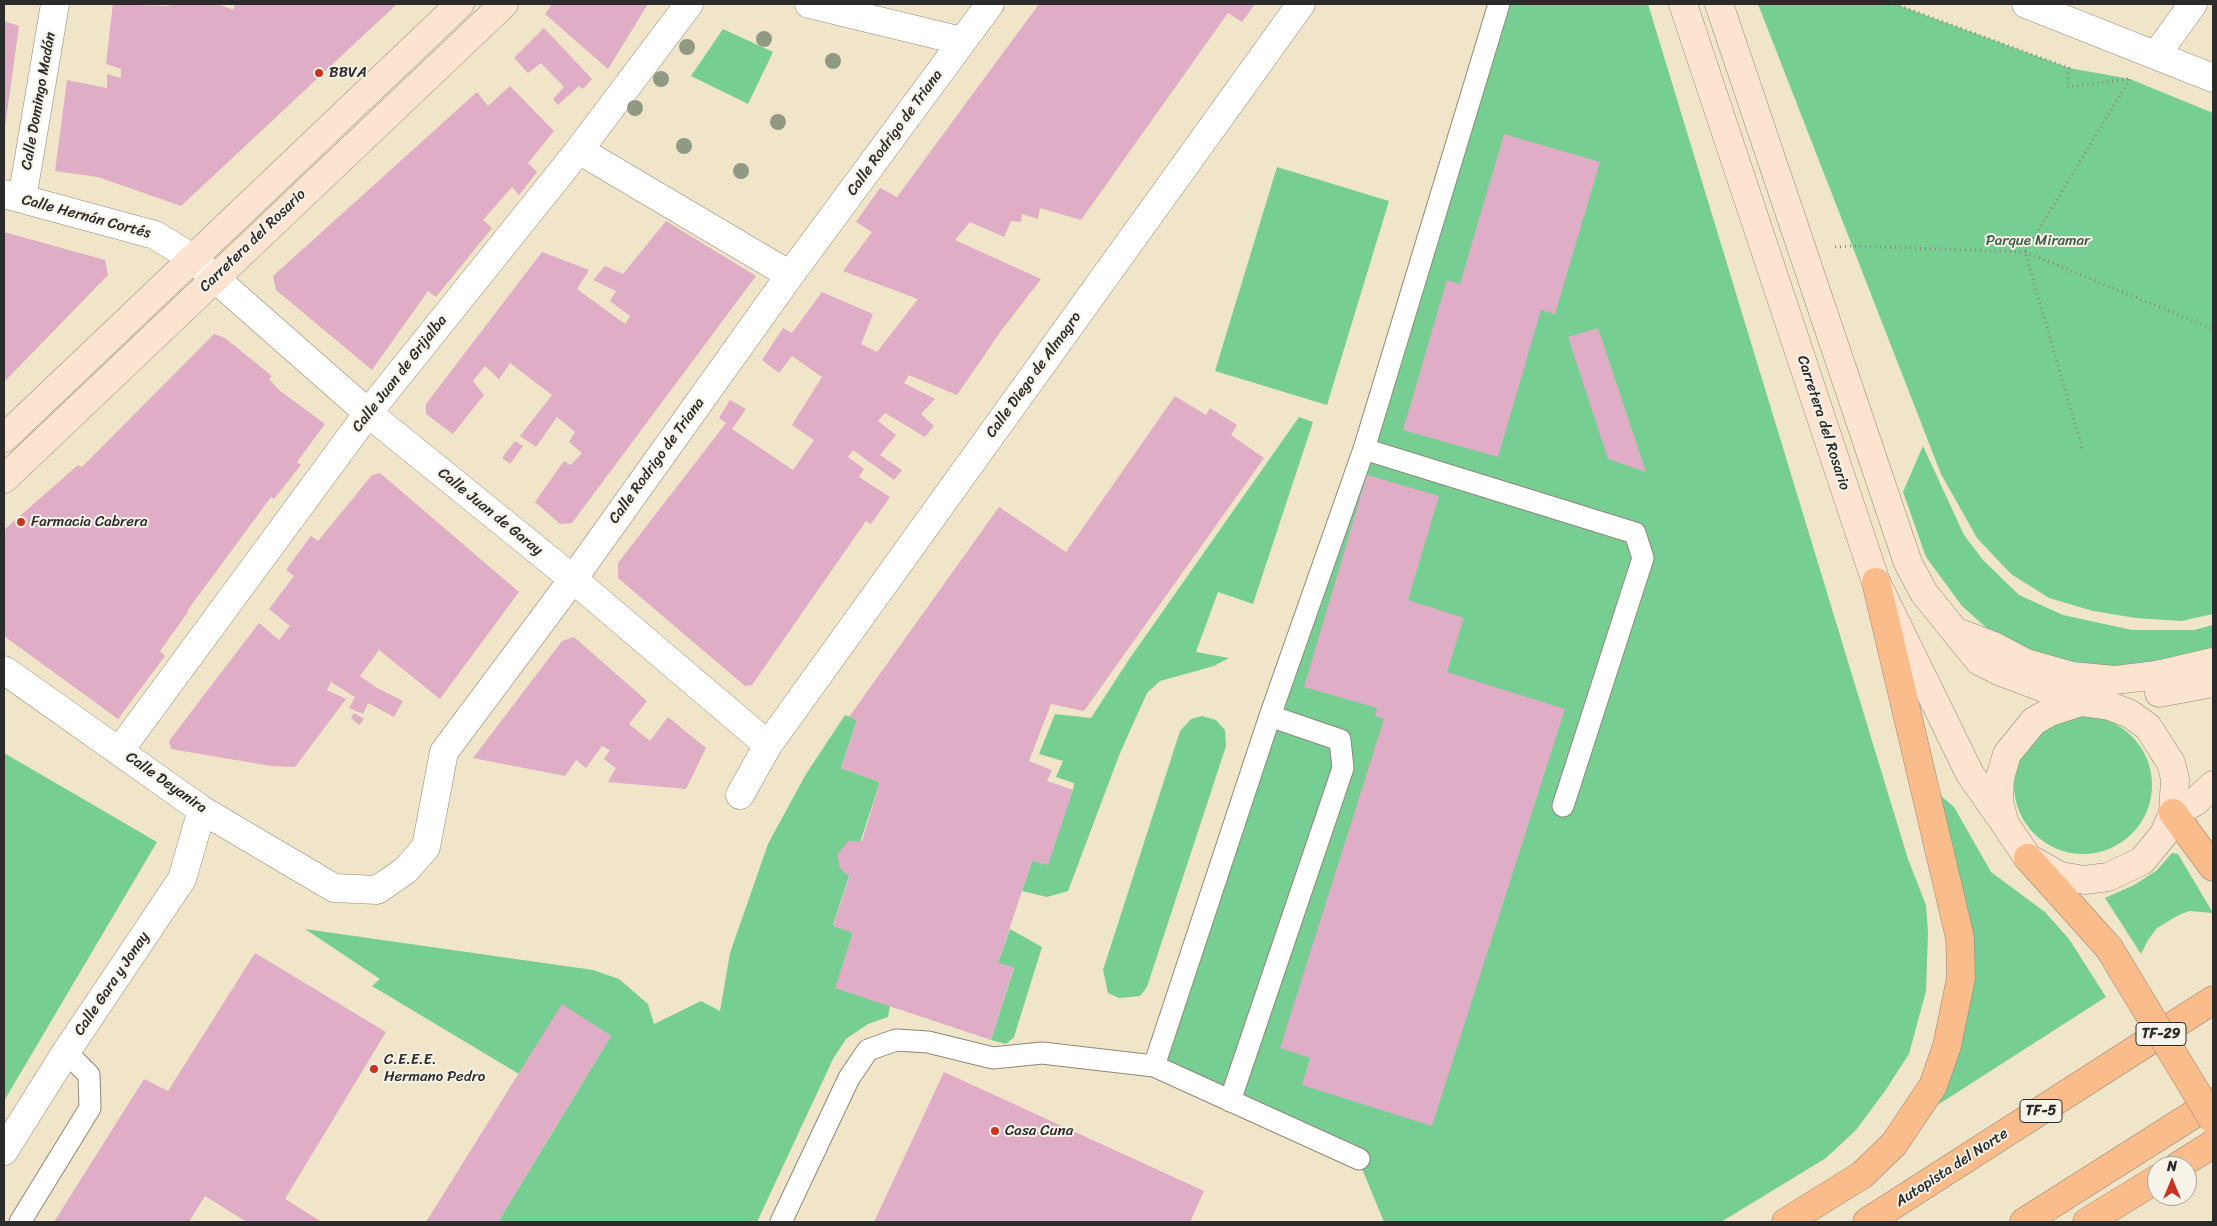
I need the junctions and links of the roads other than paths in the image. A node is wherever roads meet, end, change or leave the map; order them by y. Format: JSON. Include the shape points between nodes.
{"nodes":[{"id":1,"x":55,"y":4,"type":"edge"},
{"id":2,"x":460,"y":4,"type":"edge"},
{"id":3,"x":504,"y":4,"type":"edge"},
{"id":4,"x":689,"y":4,"type":"edge"},
{"id":5,"x":809,"y":4,"type":"edge"},
{"id":6,"x":990,"y":4,"type":"edge"},
{"id":7,"x":1301,"y":4,"type":"edge"},
{"id":8,"x":1499,"y":4,"type":"edge"},
{"id":9,"x":1683,"y":4,"type":"edge"},
{"id":10,"x":1719,"y":4,"type":"edge"},
{"id":11,"x":2026,"y":4,"type":"edge"},
{"id":12,"x":2171,"y":4,"type":"edge"},
{"id":13,"x":2193,"y":4,"type":"edge"},
{"id":14,"x":962,"y":42,"type":"junction"},
{"id":15,"x":2156,"y":55,"type":"junction"},
{"id":16,"x":2213,"y":78,"type":"edge"},
{"id":17,"x":579,"y":150,"type":"junction"},
{"id":18,"x":13,"y":197,"type":"edge"},
{"id":19,"x":192,"y":258,"type":"junction"},
{"id":20,"x":790,"y":275,"type":"junction"},
{"id":21,"x":214,"y":279,"type":"junction"},
{"id":22,"x":368,"y":412,"type":"junction"},
{"id":23,"x":4,"y":438,"type":"edge"},
{"id":24,"x":1364,"y":449,"type":"junction"},
{"id":25,"x":4,"y":479,"type":"edge"},
{"id":26,"x":572,"y":580,"type":"junction"},
{"id":27,"x":1876,"y":582,"type":"junction"},
{"id":28,"x":1953,"y":631,"type":"junction"},
{"id":29,"x":2213,"y":662,"type":"edge"},
{"id":30,"x":4,"y":670,"type":"edge"},
{"id":31,"x":2213,"y":683,"type":"edge"},
{"id":32,"x":2082,"y":702,"type":"junction"},
{"id":33,"x":2110,"y":706,"type":"junction"},
{"id":34,"x":1270,"y":716,"type":"junction"},
{"id":35,"x":768,"y":745,"type":"junction"},
{"id":36,"x":120,"y":750,"type":"junction"},
{"id":37,"x":2213,"y":785,"type":"edge"},
{"id":38,"x":740,"y":794,"type":"dead end"},
{"id":39,"x":1563,"y":806,"type":"dead end"},
{"id":40,"x":202,"y":810,"type":"junction"},
{"id":41,"x":2173,"y":812,"type":"junction"},
{"id":42,"x":2005,"y":824,"type":"junction"},
{"id":43,"x":2028,"y":858,"type":"junction"},
{"id":44,"x":2213,"y":867,"type":"edge"},
{"id":45,"x":334,"y":888,"type":"joint"},
{"id":46,"x":2213,"y":1000,"type":"edge"},
{"id":47,"x":66,"y":1052,"type":"junction"},
{"id":48,"x":1154,"y":1066,"type":"junction"},
{"id":49,"x":1230,"y":1101,"type":"junction"},
{"id":50,"x":2213,"y":1102,"type":"edge"},
{"id":51,"x":2213,"y":1120,"type":"edge"},
{"id":52,"x":2213,"y":1144,"type":"edge"},
{"id":53,"x":4,"y":1151,"type":"edge"},
{"id":54,"x":2194,"y":1156,"type":"edge"},
{"id":55,"x":1358,"y":1159,"type":"dead end"},
{"id":56,"x":2147,"y":1185,"type":"edge"},
{"id":57,"x":20,"y":1222,"type":"edge"},
{"id":58,"x":781,"y":1222,"type":"edge"},
{"id":59,"x":1786,"y":1222,"type":"edge"},
{"id":60,"x":1868,"y":1222,"type":"edge"},
{"id":61,"x":2024,"y":1222,"type":"edge"},
{"id":62,"x":2087,"y":1222,"type":"edge"}],
"edges":[{"from":1,"to":18,"type":"street","name":"Calle Domingo Madán"},
{"from":2,"to":19,"type":"main road","name":"Carretera del Rosario"},
{"from":3,"to":21,"type":"main road","name":"Carretera del Rosario"},
{"from":4,"to":17,"type":"street","name":"Calle Juan de Grijalba"},
{"from":5,"to":14,"type":"street"},
{"from":6,"to":14,"type":"street","name":"Calle Rodrigo de Triana"},
{"from":7,"to":35,"type":"street","name":"Calle Diego de Almagro"},
{"from":8,"to":24,"type":"lane"},
{"from":9,"to":27,"type":"main road","name":"Carretera del Rosario"},
{"from":10,"to":28,"type":"main road","via":[[1908,563],[1924,593]]},
{"from":11,"to":15,"type":"street"},
{"from":12,"to":15,"type":"street"},
{"from":13,"to":15,"type":"street"},
{"from":14,"to":20,"type":"street","name":"Calle Rodrigo de Triana"},
{"from":15,"to":16,"type":"street"},
{"from":17,"to":20,"type":"street"},
{"from":17,"to":22,"type":"street","name":"Calle Juan de Grijalba"},
{"from":18,"to":19,"type":"street","name":"Calle Hernán Cortés","via":[[156,235]]},
{"from":19,"to":21,"type":"street","name":"Calle Hernán Cortés"},
{"from":19,"to":23,"type":"main road","name":"Carretera del Rosario"},
{"from":20,"to":26,"type":"street","name":"Calle Rodrigo de Triana"},
{"from":21,"to":22,"type":"street","name":"Calle Juan de Garay"},
{"from":21,"to":25,"type":"main road","name":"Carretera del Rosario"},
{"from":22,"to":26,"type":"street","name":"Calle Juan de Garay"},
{"from":22,"to":36,"type":"street","name":"Calle Juan de Grijalba"},
{"from":24,"to":34,"type":"lane"},
{"from":24,"to":39,"type":"lane","via":[[1635,532],[1643,558]]},
{"from":26,"to":35,"type":"street","name":"Calle Juan de Garay"},
{"from":26,"to":45,"type":"street","name":"Calle Rodrigo de Triana","via":[[444,752],[426,847],[406,870],[377,890]]},
{"from":27,"to":42,"type":"main road","name":"Carretera del Rosario","via":[[1970,774]]},
{"from":27,"to":59,"type":"main road","via":[[1960,938],[1961,978],[1947,1046],[1933,1086],[1894,1144],[1862,1175]]},
{"from":28,"to":29,"type":"main road","via":[[1994,646],[2026,663],[2072,676],[2115,680],[2157,675]]},
{"from":28,"to":32,"type":"main road","via":[[1979,661]]},
{"from":30,"to":36,"type":"street","name":"Calle Deyanira"},
{"from":31,"to":33,"type":"main road","via":[[2137,697]]},
{"from":32,"to":33,"type":"main road"},
{"from":32,"to":42,"type":"main road","via":[[2034,721],[2007,754],[2000,778],[1999,802]]},
{"from":33,"to":41,"type":"main road","via":[[2130,714],[2148,727],[2171,763],[2175,779]]},
{"from":34,"to":48,"type":"lane"},
{"from":34,"to":49,"type":"lane","via":[[1340,740],[1343,768]]},
{"from":35,"to":38,"type":"street","name":"Calle Diego de Almagro"},
{"from":36,"to":40,"type":"street","name":"Calle Deyanira"},
{"from":37,"to":41,"type":"main road","via":[[2195,802]]},
{"from":40,"to":45,"type":"street","name":"Calle Deyanira"},
{"from":40,"to":47,"type":"street","name":"Calle Gara y Jonay","via":[[182,879]]},
{"from":41,"to":43,"type":"main road","via":[[2164,834],[2142,861],[2108,877],[2085,880],[2060,876]]},
{"from":41,"to":44,"type":"main road"},
{"from":42,"to":43,"type":"main road"},
{"from":43,"to":51,"type":"main road","number":"TF-29","bridge":true,"via":[[2109,948]]},
{"from":46,"to":60,"type":"main road","name":"Autopista del Norte","number":"TF-5"},
{"from":47,"to":53,"type":"street","name":"Calle Gara y Jonay"},
{"from":47,"to":57,"type":"lane","via":[[89,1075],[90,1108]]},
{"from":48,"to":49,"type":"lane"},
{"from":48,"to":58,"type":"lane","via":[[1042,1052],[993,1058],[928,1042],[896,1040],[868,1050],[849,1078]]},
{"from":49,"to":55,"type":"lane"},
{"from":50,"to":61,"type":"main road"},
{"from":52,"to":54,"type":"main road"},
{"from":56,"to":62,"type":"main road"}]}
